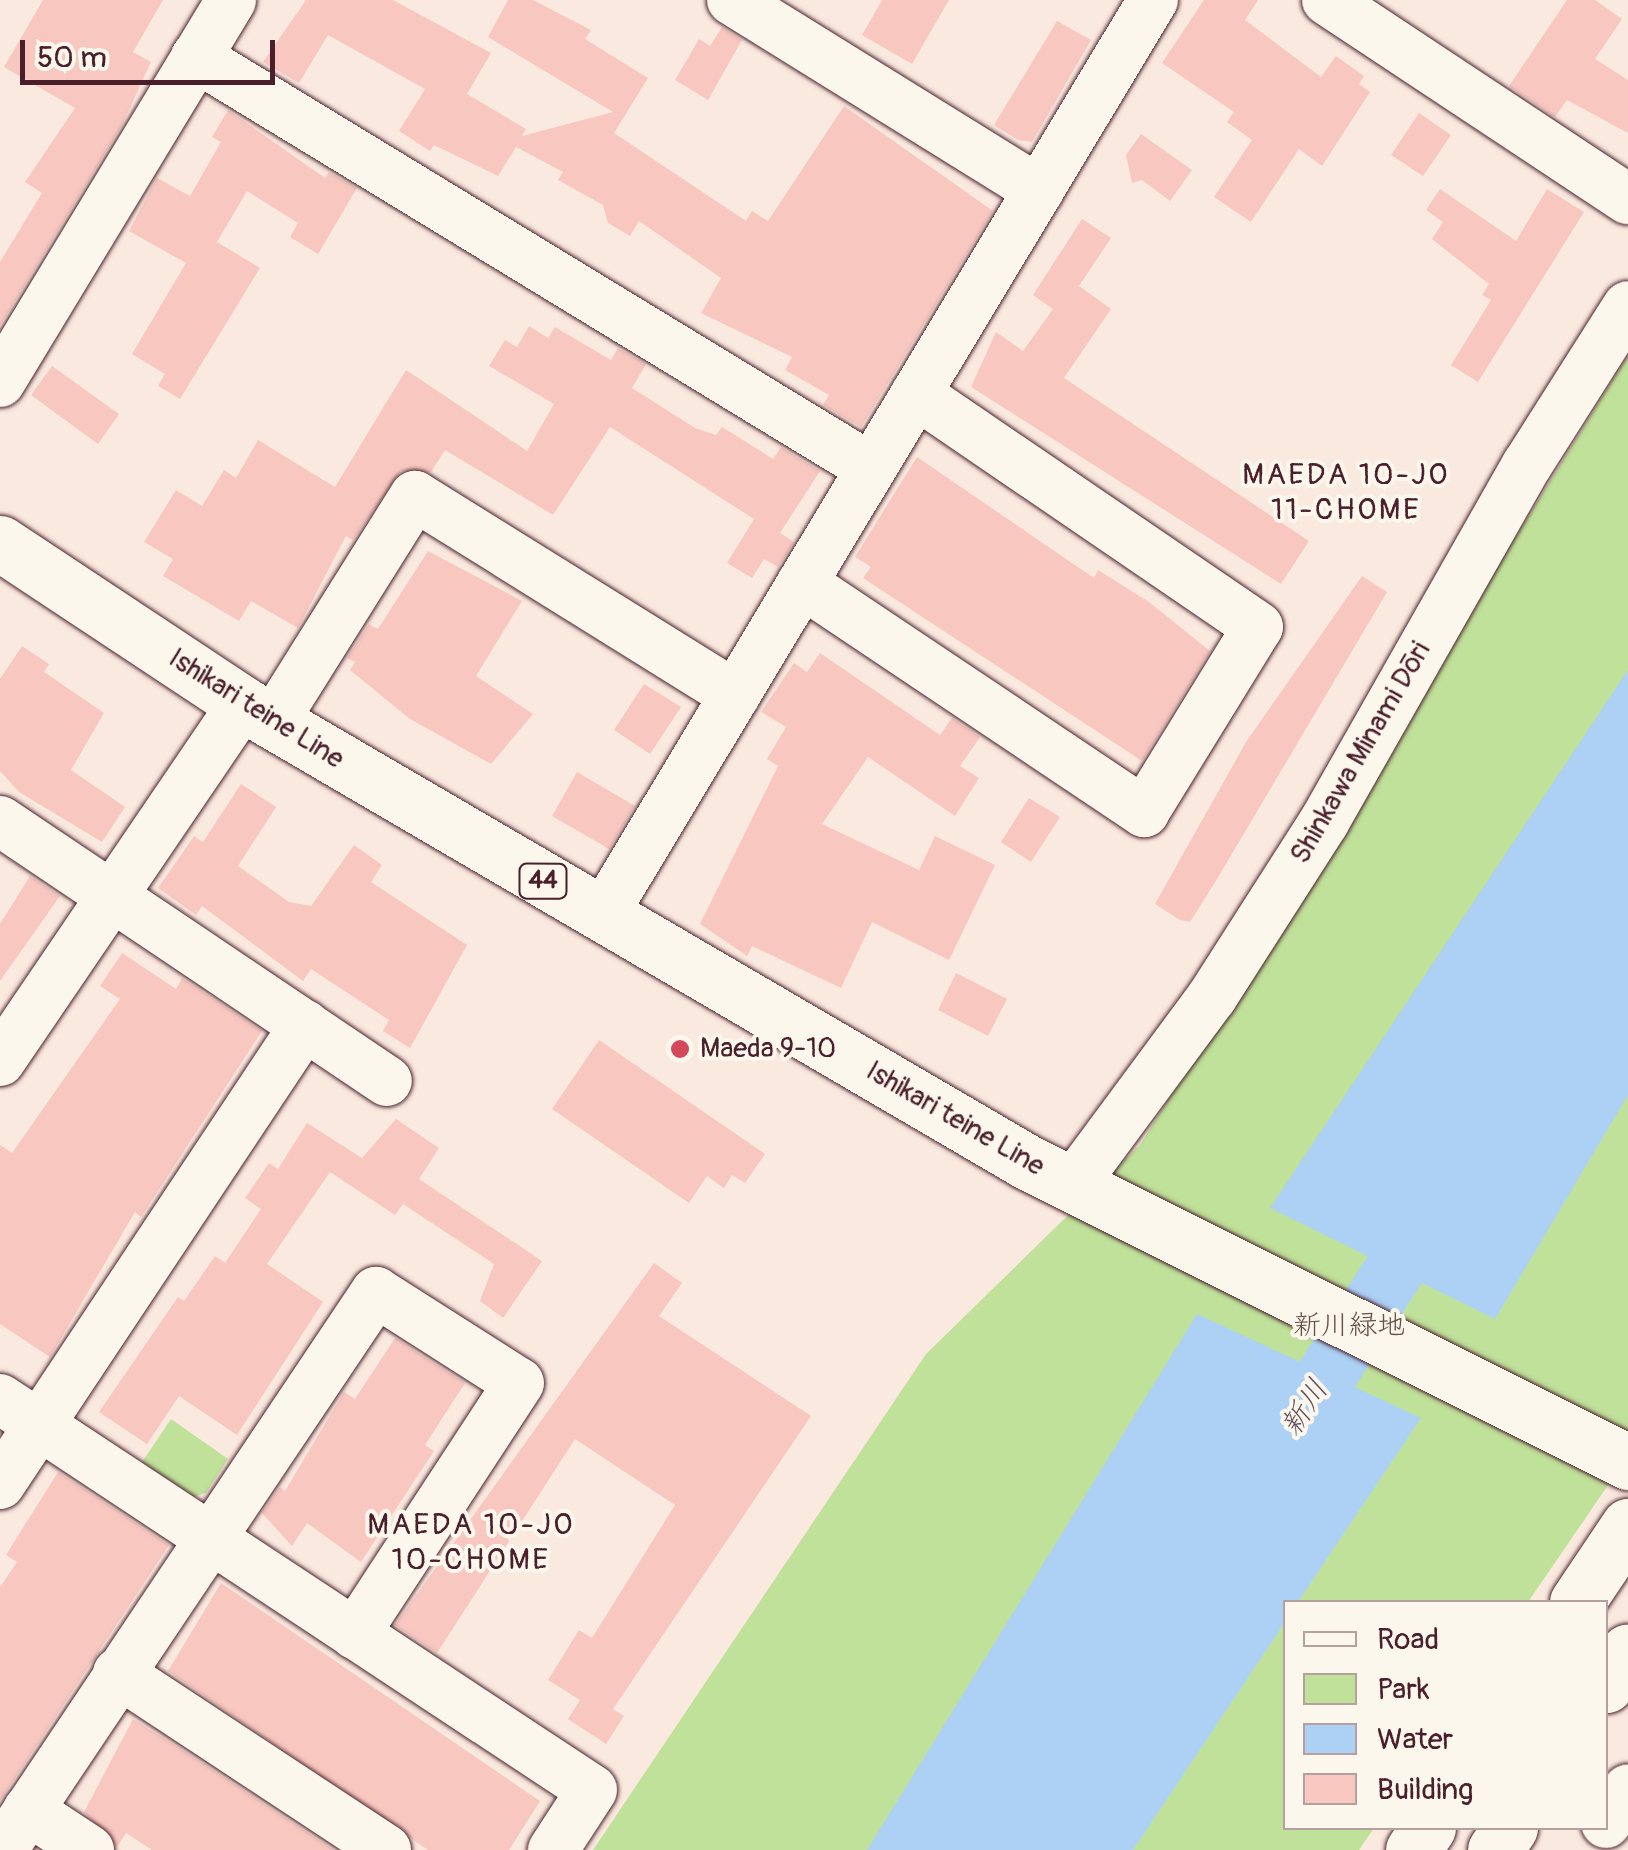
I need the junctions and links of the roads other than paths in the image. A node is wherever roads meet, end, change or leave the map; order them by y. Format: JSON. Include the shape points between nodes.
{"nodes":[{"id":1,"x":230,"y":0,"type":"edge"},
{"id":2,"x":732,"y":0,"type":"edge"},
{"id":3,"x":1153,"y":0,"type":"edge"},
{"id":4,"x":1326,"y":0,"type":"edge"},
{"id":5,"x":196,"y":57,"type":"junction"},
{"id":6,"x":1039,"y":190,"type":"junction"},
{"id":7,"x":1628,"y":199,"type":"edge"},
{"id":8,"x":1628,"y":306,"type":"edge"},
{"id":9,"x":0,"y":382,"type":"edge"},
{"id":10,"x":916,"y":394,"type":"junction"},
{"id":11,"x":871,"y":468,"type":"junction"},
{"id":12,"x":0,"y":543,"type":"edge"},
{"id":13,"x":802,"y":583,"type":"junction"},
{"id":14,"x":735,"y":696,"type":"junction"},
{"id":15,"x":258,"y":713,"type":"junction"},
{"id":16,"x":0,"y":821,"type":"edge"},
{"id":17,"x":109,"y":896,"type":"junction"},
{"id":18,"x":602,"y":916,"type":"junction"},
{"id":19,"x":306,"y":1025,"type":"junction"},
{"id":20,"x":0,"y":1061,"type":"edge"},
{"id":21,"x":387,"y":1081,"type":"dead end"},
{"id":22,"x":1085,"y":1192,"type":"junction"},
{"id":23,"x":20,"y":1412,"type":"edge"},
{"id":24,"x":1606,"y":1451,"type":"edge"},
{"id":25,"x":0,"y":1484,"type":"edge"},
{"id":26,"x":1628,"y":1526,"type":"edge"},
{"id":27,"x":208,"y":1536,"type":"junction"},
{"id":28,"x":1578,"y":1600,"type":"edge"},
{"id":29,"x":355,"y":1634,"type":"junction"},
{"id":30,"x":1628,"y":1651,"type":"edge"},
{"id":31,"x":118,"y":1673,"type":"junction"},
{"id":32,"x":1608,"y":1682,"type":"edge"},
{"id":33,"x":1628,"y":1789,"type":"edge"},
{"id":34,"x":1608,"y":1819,"type":"edge"},
{"id":35,"x":15,"y":1830,"type":"edge"},
{"id":36,"x":90,"y":1850,"type":"edge"},
{"id":37,"x":386,"y":1850,"type":"edge"},
{"id":38,"x":553,"y":1850,"type":"edge"}],
"edges":[{"from":1,"to":5,"type":"street"},
{"from":2,"to":6,"type":"street"},
{"from":3,"to":6,"type":"street"},
{"from":4,"to":7,"type":"street"},
{"from":5,"to":9,"type":"street"},
{"from":5,"to":11,"type":"street"},
{"from":6,"to":10,"type":"street"},
{"from":8,"to":22,"type":"street","name":"Shinkawa Minami Dōri","via":[[1527,466],[1324,822]]},
{"from":10,"to":11,"type":"street"},
{"from":10,"to":13,"type":"street","via":[[1258,628],[1144,812]]},
{"from":11,"to":13,"type":"street"},
{"from":12,"to":15,"type":"main road","name":"Ishikari teine Line","number":"44"},
{"from":13,"to":14,"type":"street"},
{"from":14,"to":15,"type":"street","via":[[415,496]]},
{"from":14,"to":18,"type":"street"},
{"from":15,"to":17,"type":"street"},
{"from":15,"to":18,"type":"main road","name":"Ishikari teine Line","number":"44"},
{"from":16,"to":17,"type":"street"},
{"from":17,"to":19,"type":"street"},
{"from":17,"to":20,"type":"street"},
{"from":18,"to":22,"type":"main road","name":"Ishikari teine Line","number":"44"},
{"from":19,"to":21,"type":"street"},
{"from":19,"to":23,"type":"street"},
{"from":22,"to":24,"type":"main road","name":"Ishikari teine Line","number":"44"},
{"from":23,"to":25,"type":"street"},
{"from":23,"to":27,"type":"street"},
{"from":26,"to":28,"type":"main road"},
{"from":27,"to":29,"type":"street"},
{"from":27,"to":29,"type":"street","via":[[376,1292],[518,1383]]},
{"from":27,"to":31,"type":"street"},
{"from":29,"to":38,"type":"street","via":[[592,1790]]},
{"from":30,"to":32,"type":"main road"},
{"from":31,"to":35,"type":"street"},
{"from":31,"to":37,"type":"street"},
{"from":33,"to":34,"type":"street"},
{"from":35,"to":36,"type":"street"}]}
